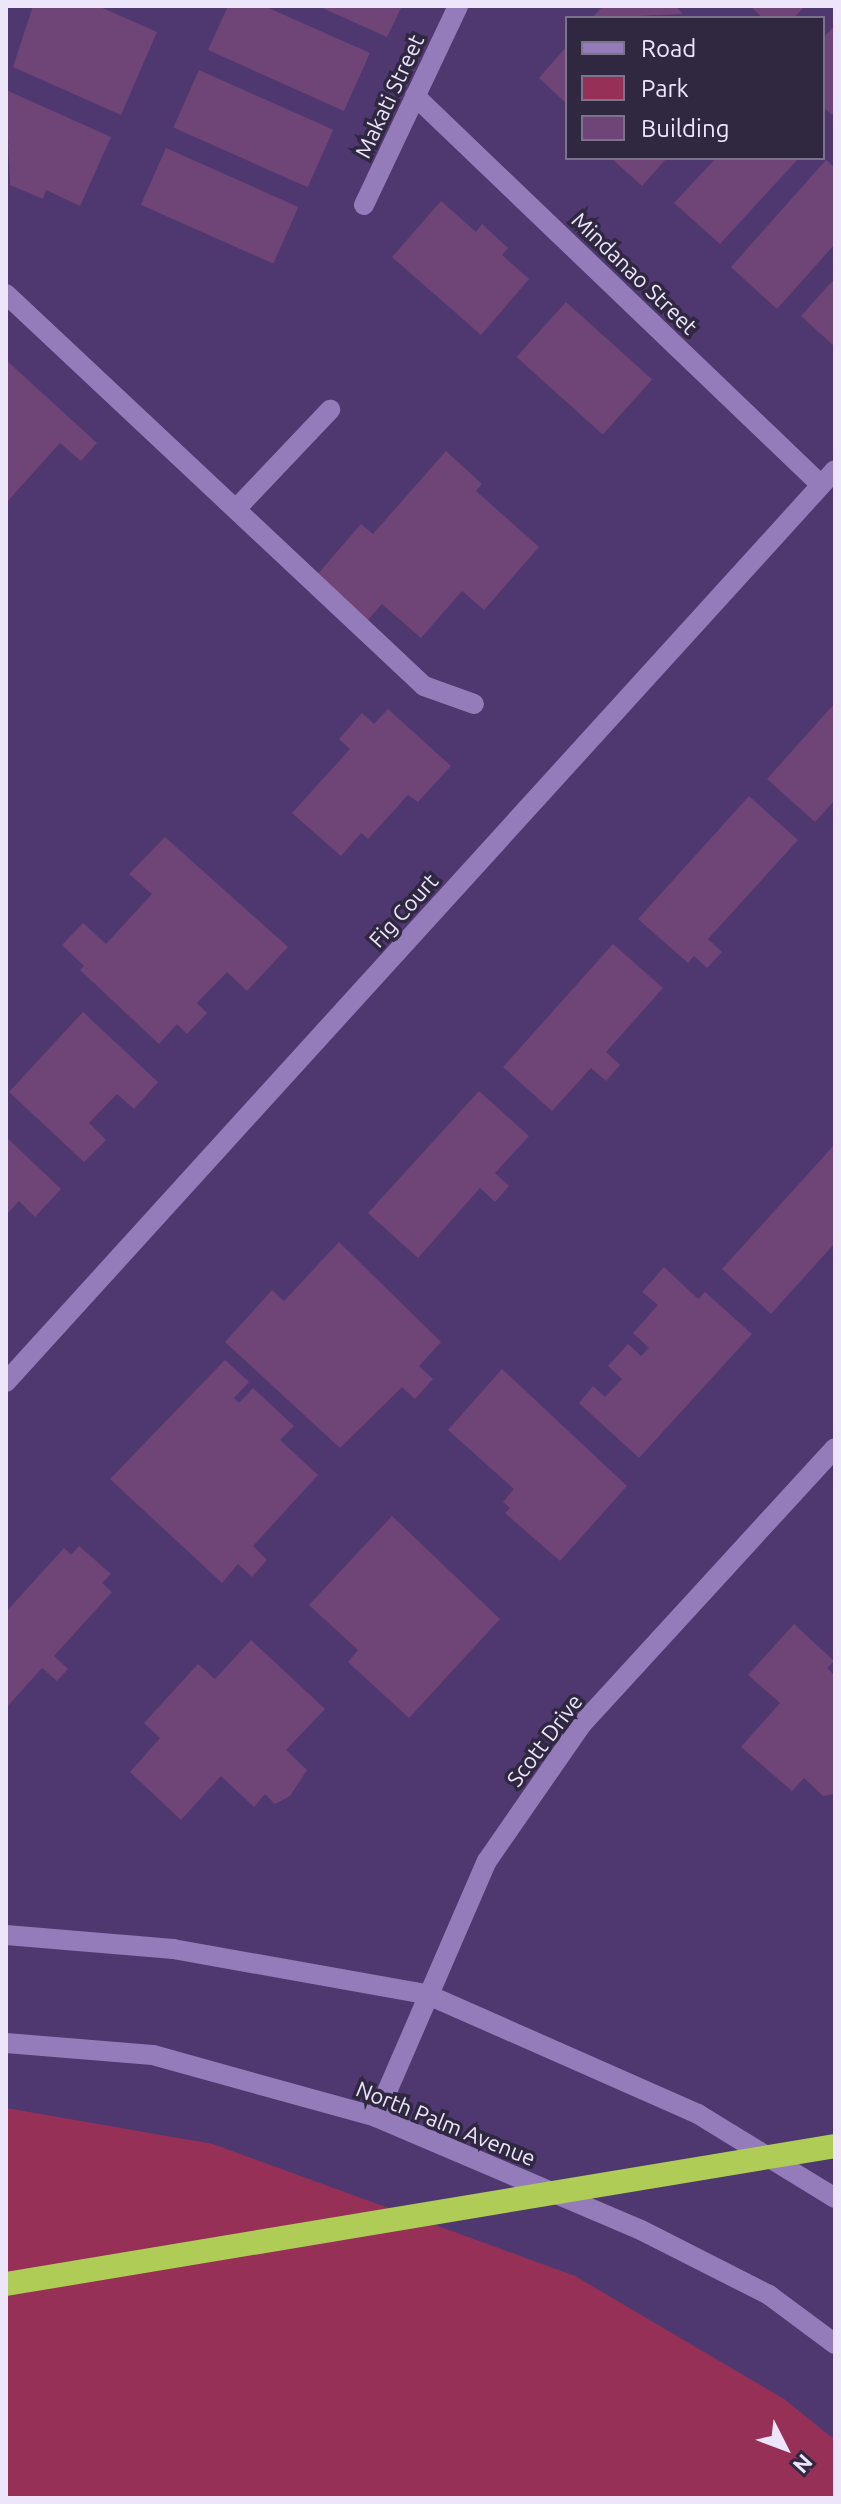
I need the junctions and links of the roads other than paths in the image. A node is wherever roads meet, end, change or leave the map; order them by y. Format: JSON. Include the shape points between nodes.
{"nodes":[{"id":1,"x":458,"y":6,"type":"edge"},
{"id":2,"x":415,"y":96,"type":"junction"},
{"id":3,"x":364,"y":205,"type":"dead end"},
{"id":4,"x":6,"y":294,"type":"edge"},
{"id":5,"x":330,"y":410,"type":"dead end"},
{"id":6,"x":828,"y":478,"type":"edge"},
{"id":7,"x":236,"y":509,"type":"junction"},
{"id":8,"x":474,"y":704,"type":"dead end"},
{"id":9,"x":6,"y":1382,"type":"edge"},
{"id":10,"x":835,"y":1448,"type":"edge"},
{"id":11,"x":6,"y":1935,"type":"edge"},
{"id":12,"x":426,"y":1994,"type":"junction"},
{"id":13,"x":6,"y":2043,"type":"edge"},
{"id":14,"x":376,"y":2117,"type":"junction"},
{"id":15,"x":835,"y":2146,"type":"edge"},
{"id":16,"x":835,"y":2198,"type":"edge"},
{"id":17,"x":6,"y":2284,"type":"edge"},
{"id":18,"x":835,"y":2344,"type":"edge"}],
"edges":[{"from":1,"to":2,"type":"street","name":"Makati Street"},
{"from":2,"to":3,"type":"street","name":"Makati Street"},
{"from":2,"to":6,"type":"street","name":"Mindanao Street"},
{"from":4,"to":7,"type":"street"},
{"from":5,"to":7,"type":"street"},
{"from":6,"to":9,"type":"street","name":"Fig Court"},
{"from":7,"to":8,"type":"street","via":[[424,686]]},
{"from":10,"to":12,"type":"street","name":"Scott Drive","via":[[582,1724],[487,1861]]},
{"from":11,"to":12,"type":"street","via":[[173,1949]]},
{"from":12,"to":14,"type":"street","name":"Scott Drive"},
{"from":12,"to":16,"type":"street","via":[[698,2114]]},
{"from":13,"to":14,"type":"street","name":"North Palm Avenue","via":[[153,2055]]},
{"from":14,"to":18,"type":"street","name":"North Palm Avenue","via":[[641,2230],[769,2295]]},
{"from":15,"to":17,"type":"highway"}]}
